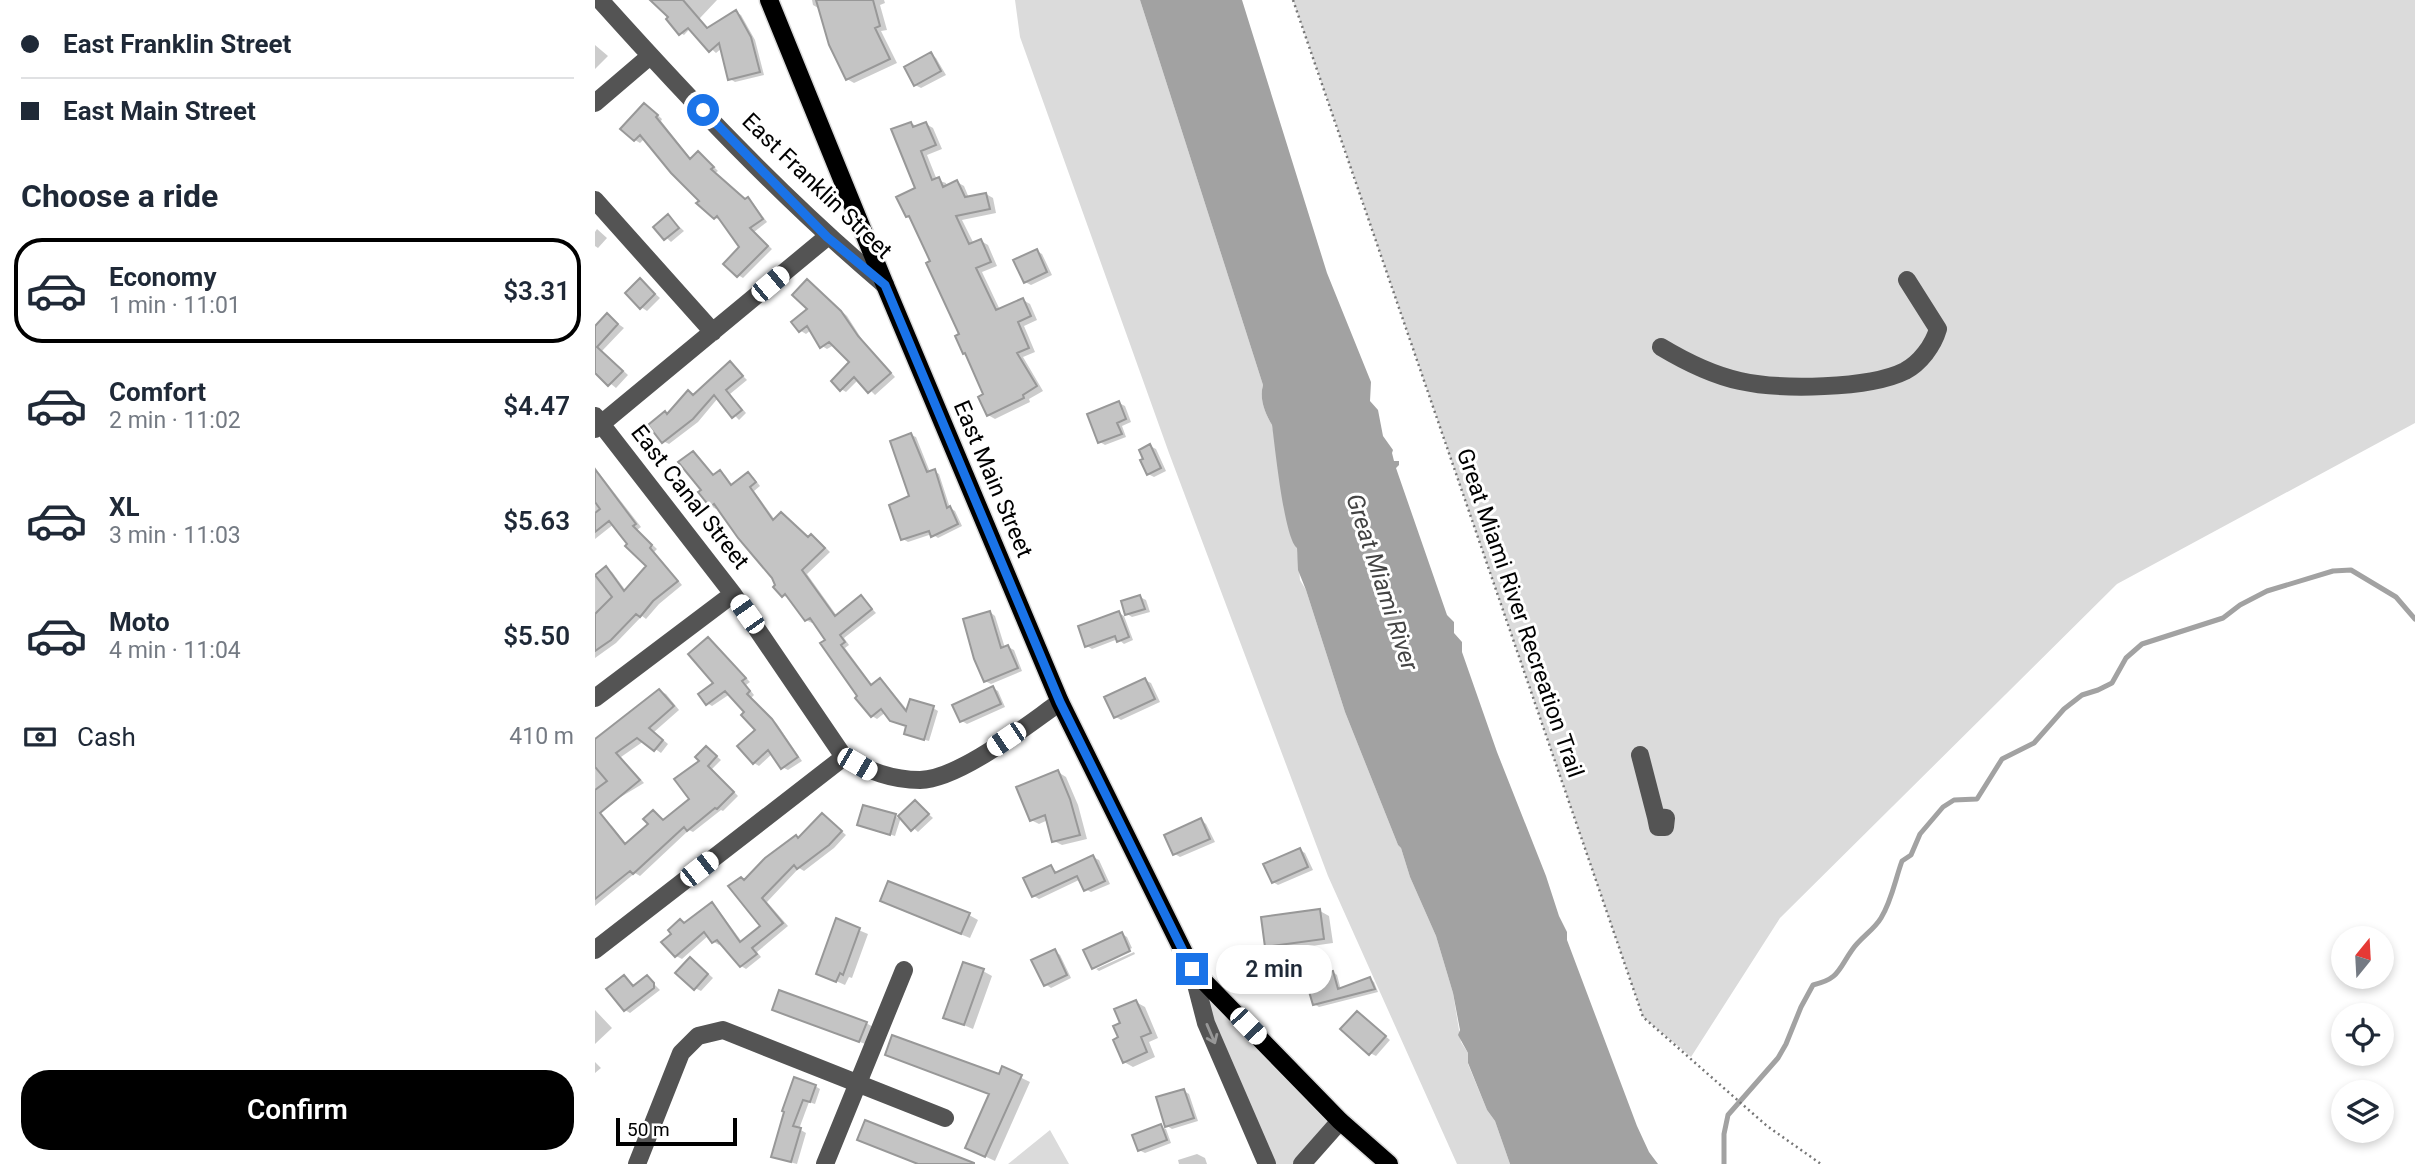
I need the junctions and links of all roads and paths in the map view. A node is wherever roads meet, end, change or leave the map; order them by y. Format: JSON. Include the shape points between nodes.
{"nodes":[{"id":1,"x":600,"y":0,"type":"edge"},
{"id":2,"x":769,"y":0,"type":"edge"},
{"id":3,"x":1293,"y":0,"type":"edge"},
{"id":4,"x":650,"y":56,"type":"junction"},
{"id":5,"x":595,"y":103,"type":"edge"},
{"id":6,"x":595,"y":200,"type":"edge"},
{"id":7,"x":827,"y":237,"type":"junction"},
{"id":8,"x":1907,"y":280,"type":"dead end"},
{"id":9,"x":885,"y":285,"type":"junction"},
{"id":10,"x":713,"y":332,"type":"junction"},
{"id":11,"x":1661,"y":347,"type":"dead end"},
{"id":12,"x":597,"y":423,"type":"edge"},
{"id":13,"x":733,"y":594,"type":"junction"},
{"id":14,"x":595,"y":698,"type":"edge"},
{"id":15,"x":1060,"y":702,"type":"junction"},
{"id":16,"x":1640,"y":755,"type":"dead end"},
{"id":17,"x":844,"y":757,"type":"junction"},
{"id":18,"x":1656,"y":817,"type":"dead end"},
{"id":19,"x":595,"y":950,"type":"edge"},
{"id":20,"x":1192,"y":969,"type":"junction"},
{"id":21,"x":904,"y":970,"type":"dead end"},
{"id":22,"x":858,"y":1084,"type":"junction"},
{"id":23,"x":945,"y":1118,"type":"dead end"},
{"id":24,"x":1340,"y":1121,"type":"junction"},
{"id":25,"x":637,"y":1164,"type":"edge"},
{"id":26,"x":825,"y":1164,"type":"edge"},
{"id":27,"x":1267,"y":1164,"type":"edge"},
{"id":28,"x":1301,"y":1164,"type":"edge"},
{"id":29,"x":1389,"y":1164,"type":"edge"},
{"id":30,"x":1821,"y":1164,"type":"edge"}],
"edges":[{"from":1,"to":4,"type":"street","name":"East Franklin Street"},
{"from":2,"to":9,"type":"main road","name":"East Main Street"},
{"from":3,"to":30,"type":"path","name":"Great Miami River Recreation Trail","via":[[1643,1017],[1767,1126]]},
{"from":4,"to":5,"type":"street"},
{"from":4,"to":7,"type":"street","name":"East Franklin Street"},
{"from":6,"to":10,"type":"street"},
{"from":7,"to":9,"type":"street","name":"East Franklin Street"},
{"from":7,"to":10,"type":"street"},
{"from":8,"to":11,"type":"street","via":[[1938,330],[1927,351],[1907,370],[1871,382],[1759,385],[1712,373]]},
{"from":9,"to":15,"type":"main road","name":"East Main Street"},
{"from":10,"to":12,"type":"street"},
{"from":12,"to":13,"type":"street","name":"East Canal Street"},
{"from":13,"to":14,"type":"street"},
{"from":13,"to":17,"type":"street","name":"East Canal Street"},
{"from":15,"to":17,"type":"street","name":"East Canal Street","via":[[949,774],[923,780],[895,778]]},
{"from":15,"to":20,"type":"main road","name":"East Main Street"},
{"from":16,"to":18,"type":"street"},
{"from":17,"to":19,"type":"street"},
{"from":20,"to":24,"type":"main road","name":"East Main Street"},
{"from":20,"to":27,"type":"street","one_way":true,"via":[[1206,1023]]},
{"from":21,"to":22,"type":"street"},
{"from":22,"to":23,"type":"street"},
{"from":22,"to":25,"type":"street","via":[[723,1030],[698,1036],[681,1053]]},
{"from":22,"to":26,"type":"street"},
{"from":24,"to":28,"type":"street"},
{"from":24,"to":29,"type":"main road","name":"East Main Street"}]}
